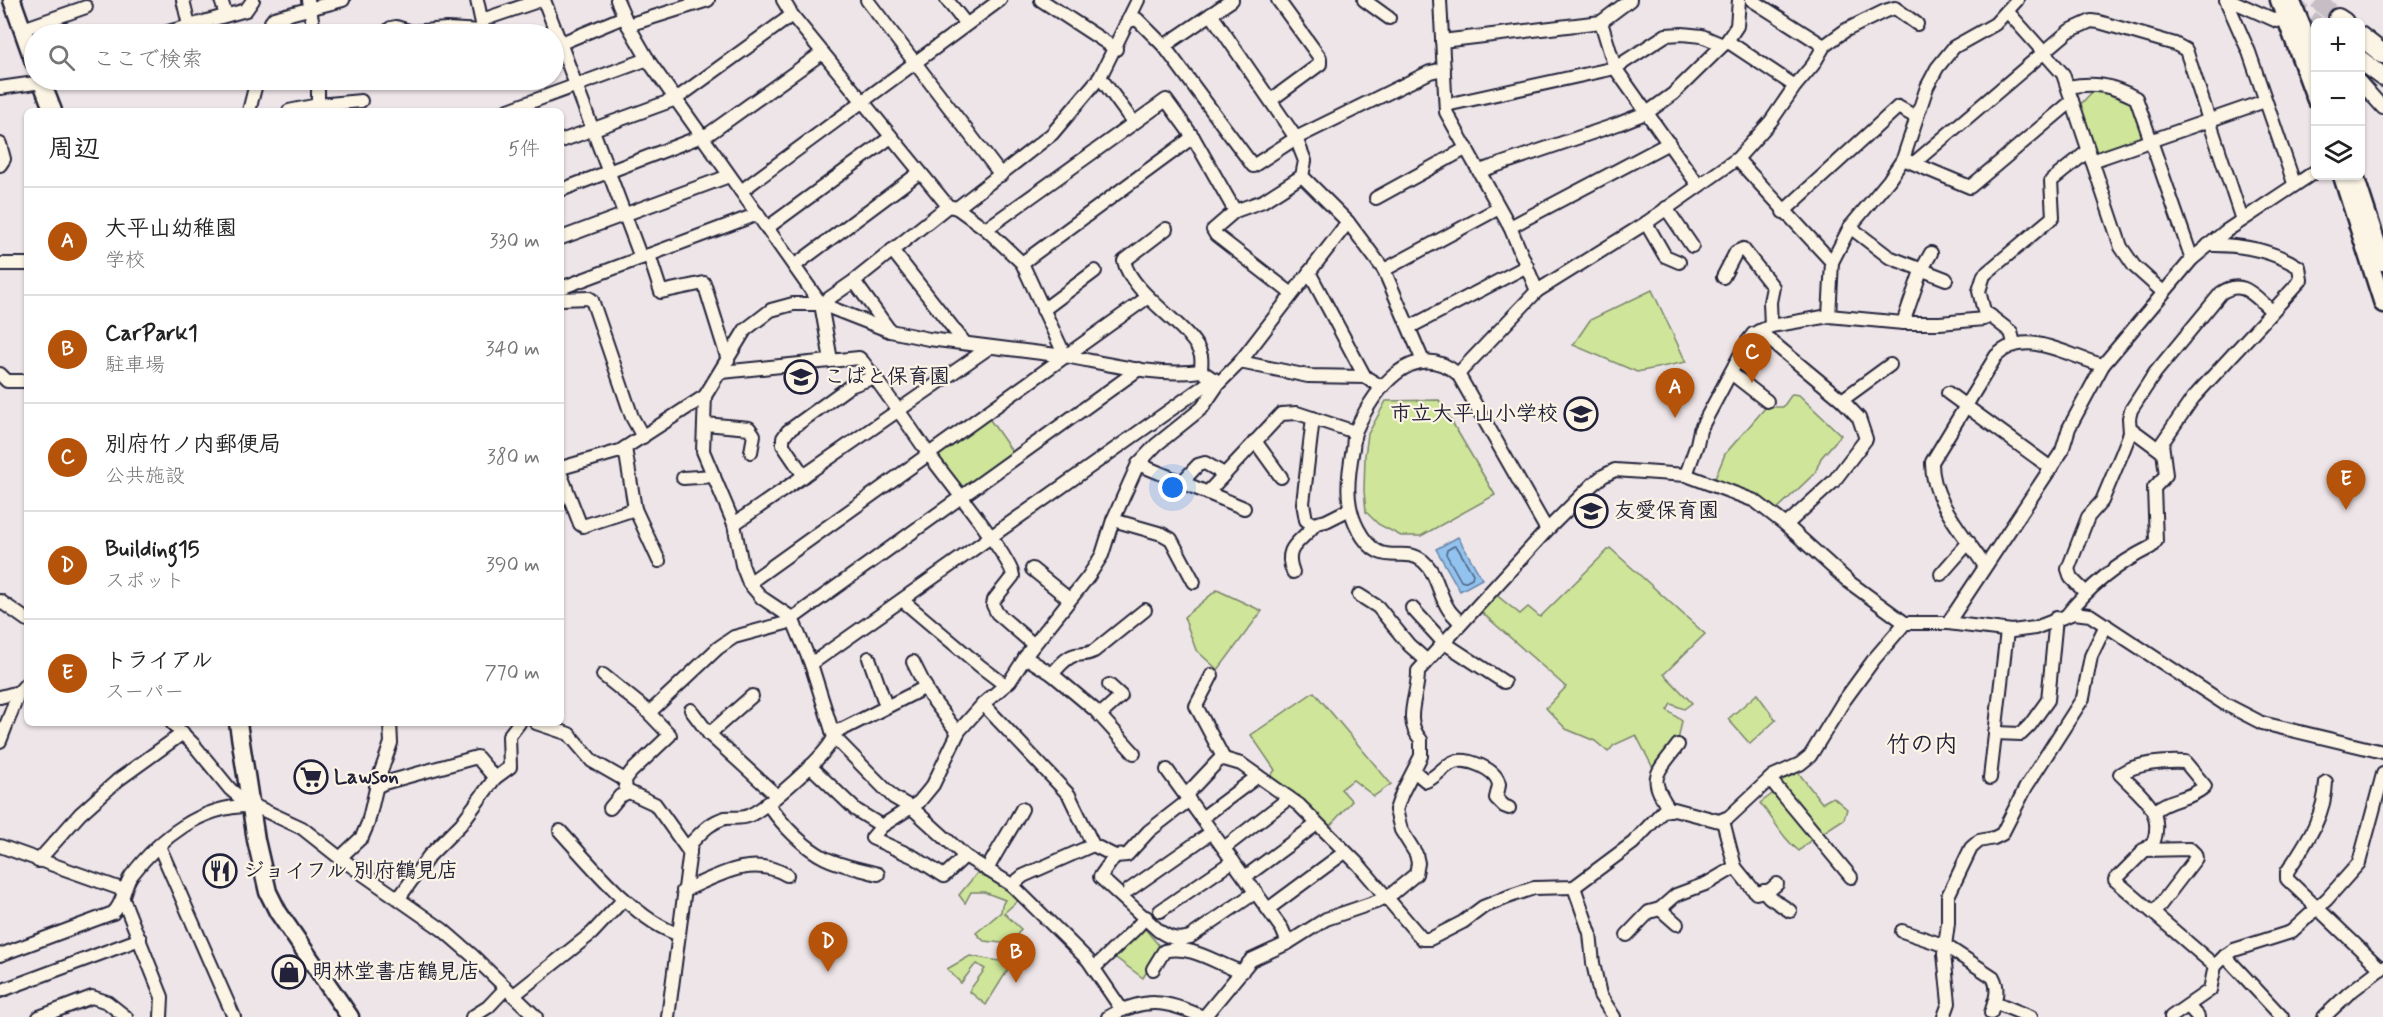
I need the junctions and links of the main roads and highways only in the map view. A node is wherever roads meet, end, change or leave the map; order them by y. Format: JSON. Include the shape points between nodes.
{"nodes":[{"id":1,"x":12,"y":0,"type":"edge"},
{"id":2,"x":2279,"y":0,"type":"edge"},
{"id":3,"x":2291,"y":0,"type":"edge"},
{"id":4,"x":24,"y":32,"type":"edge"},
{"id":5,"x":2365,"y":39,"type":"edge"},
{"id":6,"x":2311,"y":48,"type":"edge"},
{"id":7,"x":2383,"y":54,"type":"edge"},
{"id":8,"x":2365,"y":63,"type":"edge"},
{"id":9,"x":2383,"y":77,"type":"edge"},
{"id":10,"x":2311,"y":86,"type":"edge"},
{"id":11,"x":45,"y":90,"type":"edge"},
{"id":12,"x":51,"y":108,"type":"edge"},
{"id":13,"x":2343,"y":180,"type":"edge"},
{"id":14,"x":2356,"y":180,"type":"edge"},
{"id":15,"x":2383,"y":261,"type":"edge"},
{"id":16,"x":2383,"y":304,"type":"edge"},
{"id":17,"x":238,"y":726,"type":"edge"},
{"id":18,"x":350,"y":1017,"type":"edge"}],
"edges":[{"from":1,"to":4,"type":"main road"},
{"from":2,"to":10,"type":"main road"},
{"from":3,"to":6,"type":"main road"},
{"from":5,"to":7,"type":"highway"},
{"from":8,"to":9,"type":"highway"},
{"from":11,"to":12,"type":"main road"},
{"from":13,"to":16,"type":"main road"},
{"from":14,"to":15,"type":"main road"},
{"from":17,"to":18,"type":"main road","via":[[263,872],[273,904]]}]}
